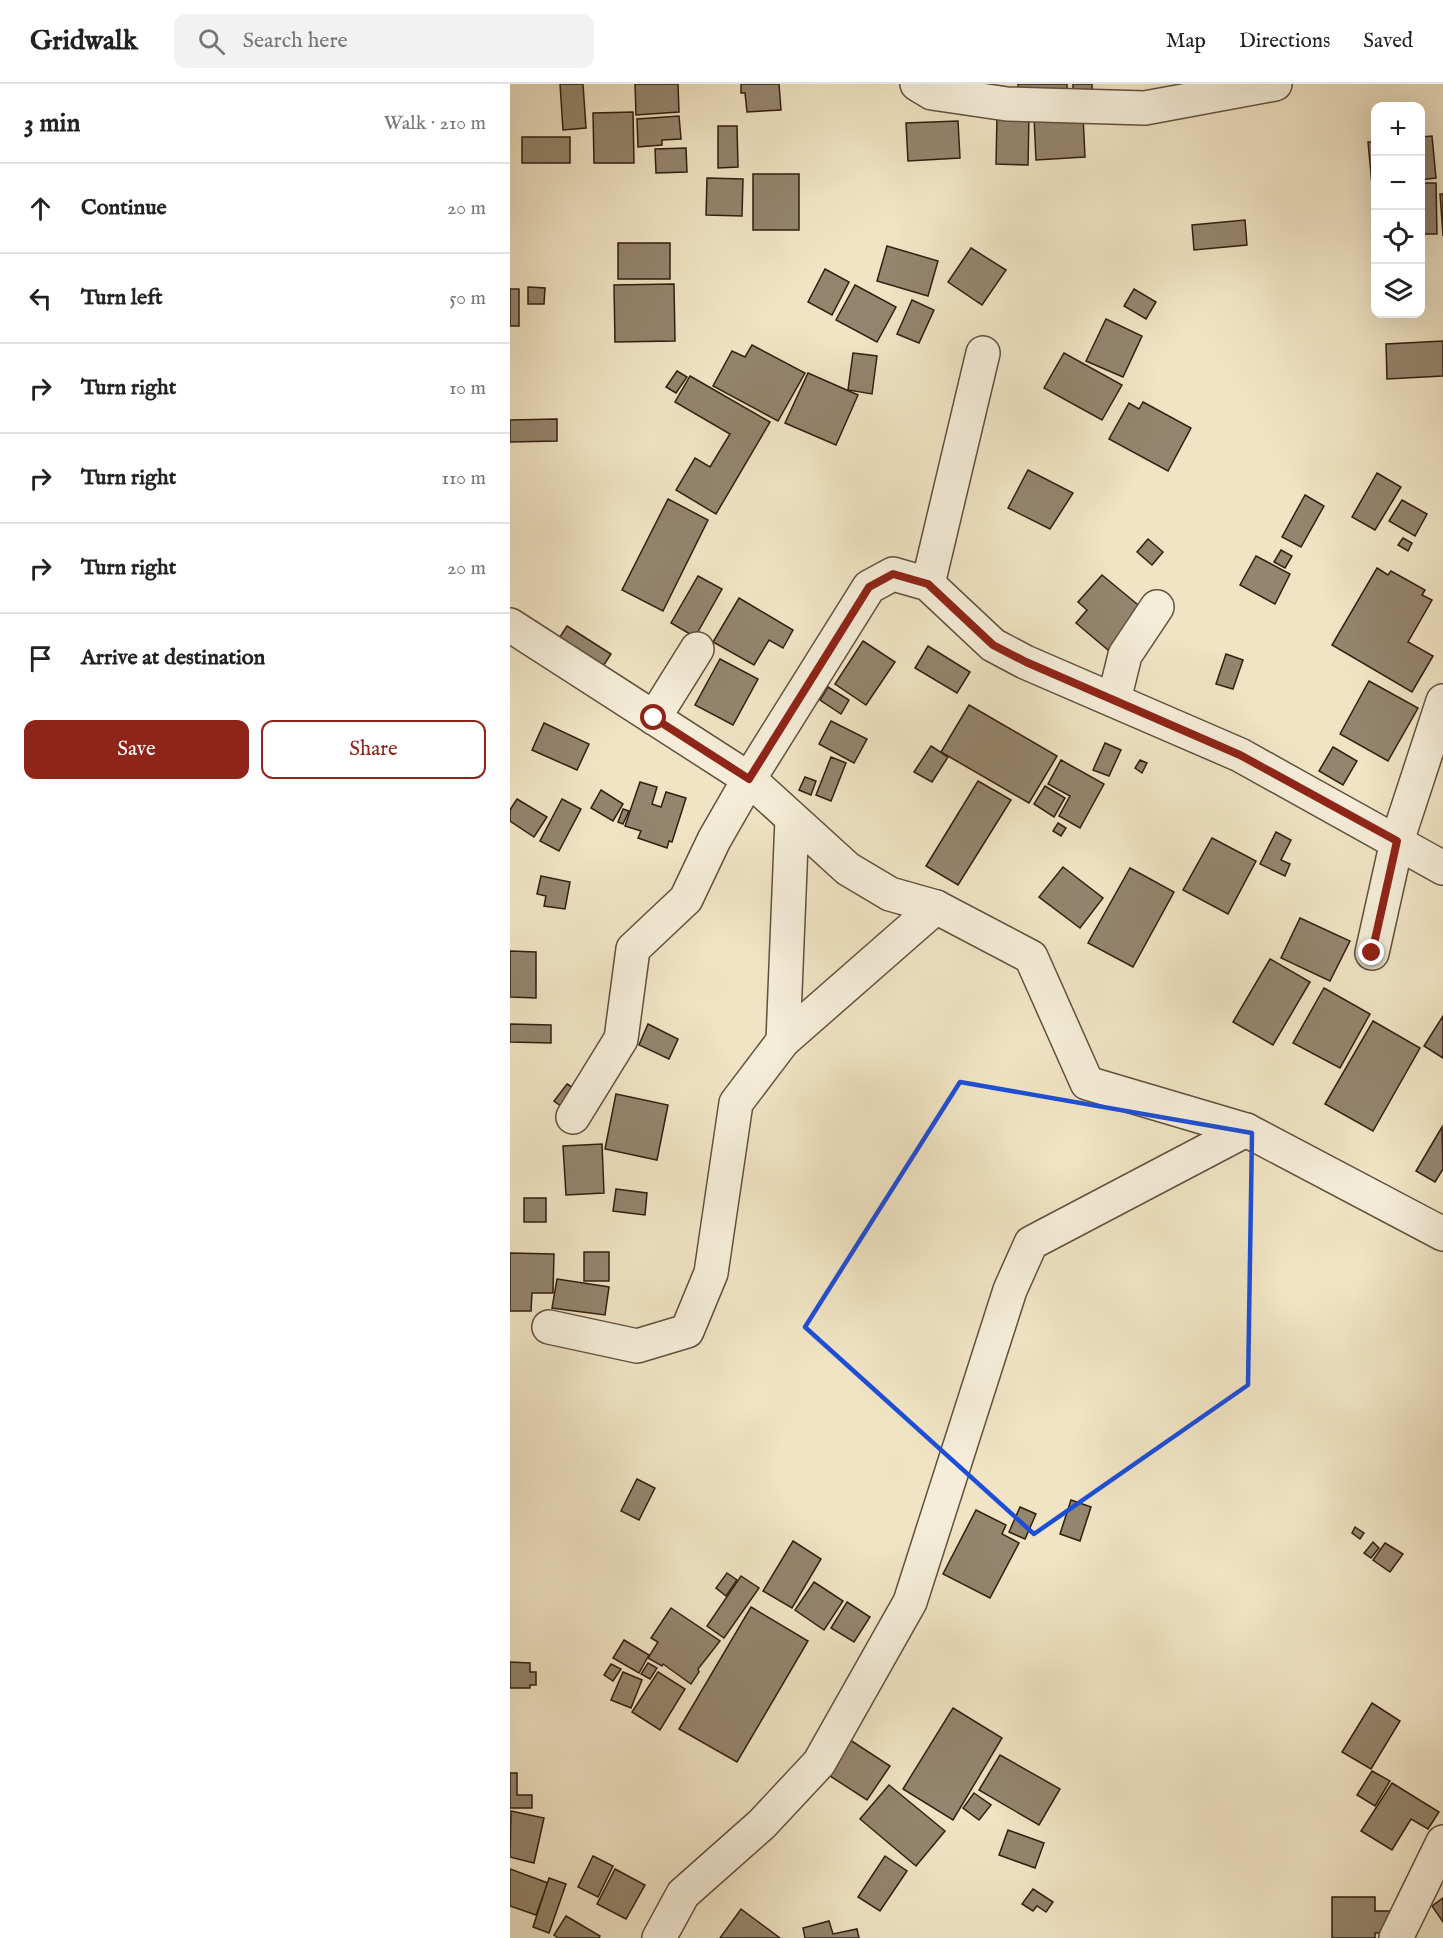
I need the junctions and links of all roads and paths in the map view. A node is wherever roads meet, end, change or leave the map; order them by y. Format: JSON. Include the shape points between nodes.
{"nodes":[{"id":1,"x":917,"y":84,"type":"edge"},
{"id":2,"x":1275,"y":84,"type":"edge"},
{"id":3,"x":983,"y":353,"type":"dead end"},
{"id":4,"x":928,"y":584,"type":"junction"},
{"id":5,"x":1157,"y":607,"type":"dead end"},
{"id":6,"x":510,"y":625,"type":"edge"},
{"id":7,"x":697,"y":649,"type":"dead end"},
{"id":8,"x":1114,"y":700,"type":"junction"},
{"id":9,"x":1443,"y":701,"type":"edge"},
{"id":10,"x":654,"y":718,"type":"junction"},
{"id":11,"x":749,"y":779,"type":"junction"},
{"id":12,"x":792,"y":819,"type":"junction"},
{"id":13,"x":1397,"y":841,"type":"junction"},
{"id":14,"x":1443,"y":868,"type":"edge"},
{"id":15,"x":936,"y":907,"type":"junction"},
{"id":16,"x":1372,"y":953,"type":"dead end"},
{"id":17,"x":783,"y":1041,"type":"junction"},
{"id":18,"x":573,"y":1117,"type":"dead end"},
{"id":19,"x":1246,"y":1130,"type":"junction"},
{"id":20,"x":1443,"y":1234,"type":"edge"},
{"id":21,"x":549,"y":1327,"type":"dead end"},
{"id":22,"x":1443,"y":1842,"type":"edge"},
{"id":23,"x":659,"y":1938,"type":"edge"},
{"id":24,"x":1396,"y":1938,"type":"edge"}],
"edges":[{"from":1,"to":2,"type":"street","via":[[932,93],[1007,104],[1144,108]]},
{"from":3,"to":4,"type":"street"},
{"from":4,"to":8,"type":"street","via":[[993,645]]},
{"from":4,"to":11,"type":"street","via":[[893,574],[869,587]]},
{"from":5,"to":8,"type":"street","via":[[1125,655]]},
{"from":6,"to":10,"type":"street"},
{"from":7,"to":10,"type":"street"},
{"from":8,"to":13,"type":"street","via":[[1240,755]]},
{"from":9,"to":13,"type":"street"},
{"from":10,"to":11,"type":"street"},
{"from":11,"to":12,"type":"street"},
{"from":11,"to":18,"type":"street","via":[[686,899],[633,949],[621,1039]]},
{"from":12,"to":15,"type":"street","via":[[848,869],[890,894]]},
{"from":12,"to":17,"type":"street"},
{"from":13,"to":14,"type":"street"},
{"from":13,"to":16,"type":"street"},
{"from":15,"to":17,"type":"street"},
{"from":15,"to":19,"type":"street","via":[[1031,957],[1087,1083]]},
{"from":17,"to":21,"type":"street","via":[[736,1103],[711,1273],[687,1331],[637,1346]]},
{"from":19,"to":20,"type":"street"},
{"from":19,"to":23,"type":"street","via":[[1031,1243],[1010,1290],[910,1602],[819,1763],[762,1824],[682,1894]]},
{"from":22,"to":24,"type":"street"}]}
